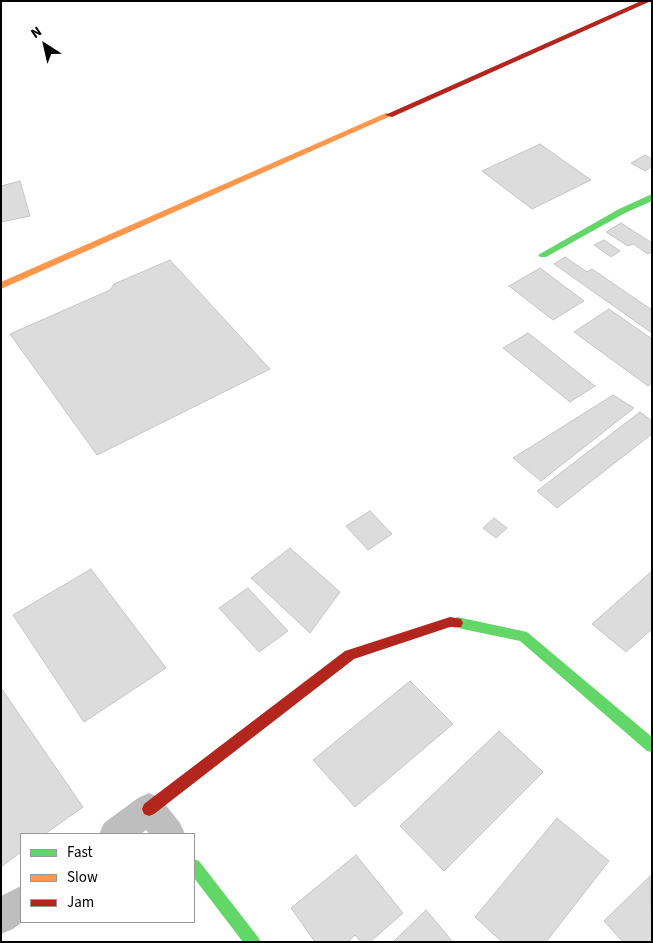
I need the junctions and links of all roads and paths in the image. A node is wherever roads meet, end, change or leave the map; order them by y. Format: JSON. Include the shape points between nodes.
{"nodes":[{"id":1,"x":648,"y":1,"type":"edge"},
{"id":2,"x":652,"y":4,"type":"edge"},
{"id":3,"x":652,"y":197,"type":"edge"},
{"id":4,"x":543,"y":256,"type":"dead end"},
{"id":5,"x":1,"y":286,"type":"edge"},
{"id":6,"x":652,"y":746,"type":"edge"},
{"id":7,"x":149,"y":809,"type":"junction"},
{"id":8,"x":116,"y":833,"type":"edge"},
{"id":9,"x":168,"y":833,"type":"edge"},
{"id":10,"x":195,"y":867,"type":"edge"},
{"id":11,"x":20,"y":903,"type":"edge"},
{"id":12,"x":1,"y":917,"type":"edge"},
{"id":13,"x":253,"y":942,"type":"edge"}],
"edges":[{"from":1,"to":2,"type":"street"},
{"from":1,"to":5,"type":"street"},
{"from":3,"to":4,"type":"street"},
{"from":6,"to":7,"type":"street","via":[[523,636],[450,622],[350,655]]},
{"from":7,"to":8,"type":"street"},
{"from":7,"to":9,"type":"street"},
{"from":10,"to":13,"type":"street"},
{"from":11,"to":12,"type":"street"}]}
